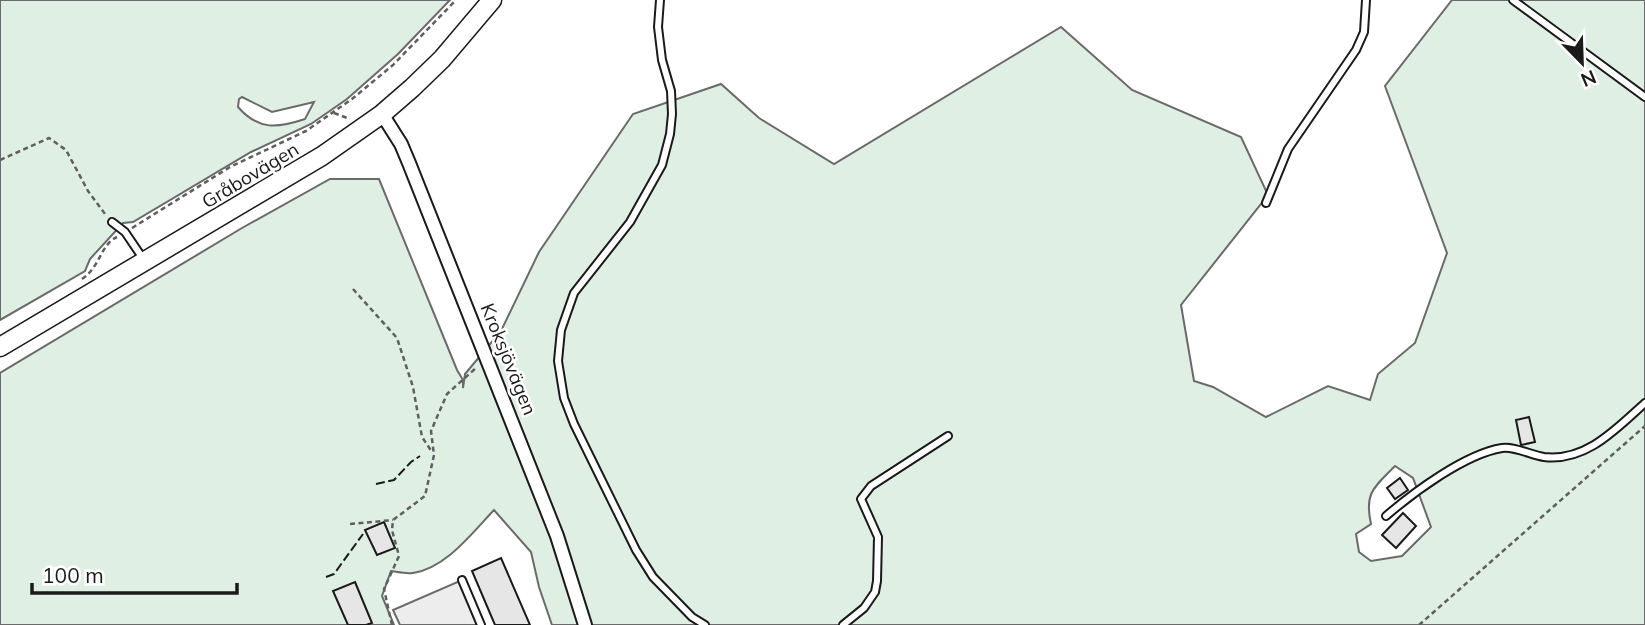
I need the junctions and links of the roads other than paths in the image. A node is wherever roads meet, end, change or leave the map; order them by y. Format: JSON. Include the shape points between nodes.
{"nodes":[{"id":1,"x":492,"y":0,"type":"edge"},
{"id":2,"x":660,"y":0,"type":"edge"},
{"id":3,"x":1366,"y":0,"type":"edge"},
{"id":4,"x":1513,"y":0,"type":"edge"},
{"id":5,"x":1645,"y":97,"type":"edge"},
{"id":6,"x":382,"y":114,"type":"junction"},
{"id":7,"x":1266,"y":203,"type":"dead end"},
{"id":8,"x":112,"y":222,"type":"road end"},
{"id":9,"x":145,"y":262,"type":"junction"},
{"id":10,"x":0,"y":347,"type":"edge"},
{"id":11,"x":1645,"y":403,"type":"edge"},
{"id":12,"x":948,"y":436,"type":"dead end"},
{"id":13,"x":1386,"y":516,"type":"dead end"},
{"id":14,"x":463,"y":580,"type":"dead end"},
{"id":15,"x":481,"y":625,"type":"edge"},
{"id":16,"x":585,"y":625,"type":"edge"},
{"id":17,"x":705,"y":625,"type":"edge"},
{"id":18,"x":843,"y":625,"type":"edge"}],
"edges":[{"from":1,"to":6,"type":"main road","name":"Gråbovägen","via":[[442,59]]},
{"from":2,"to":17,"type":"lane","via":[[658,27],[672,114],[662,165],[630,222],[574,293],[561,330],[558,361],[574,424],[636,550],[653,577]]},
{"from":3,"to":7,"type":"lane","via":[[1364,32],[1356,50],[1287,149]]},
{"from":4,"to":5,"type":"lane"},
{"from":6,"to":9,"type":"main road","name":"Gråbovägen","via":[[323,156]]},
{"from":6,"to":16,"type":"street","name":"Kroksjövägen","via":[[409,163],[487,357],[557,536]]},
{"from":8,"to":9,"type":"lane","via":[[125,232]]},
{"from":9,"to":10,"type":"main road","name":"Gråbovägen"},
{"from":11,"to":13,"type":"lane","via":[[1601,442],[1581,452],[1557,458],[1504,448],[1475,457]]},
{"from":12,"to":18,"type":"lane","via":[[871,486],[861,499],[878,537],[876,592]]},
{"from":14,"to":15,"type":"lane"}]}
